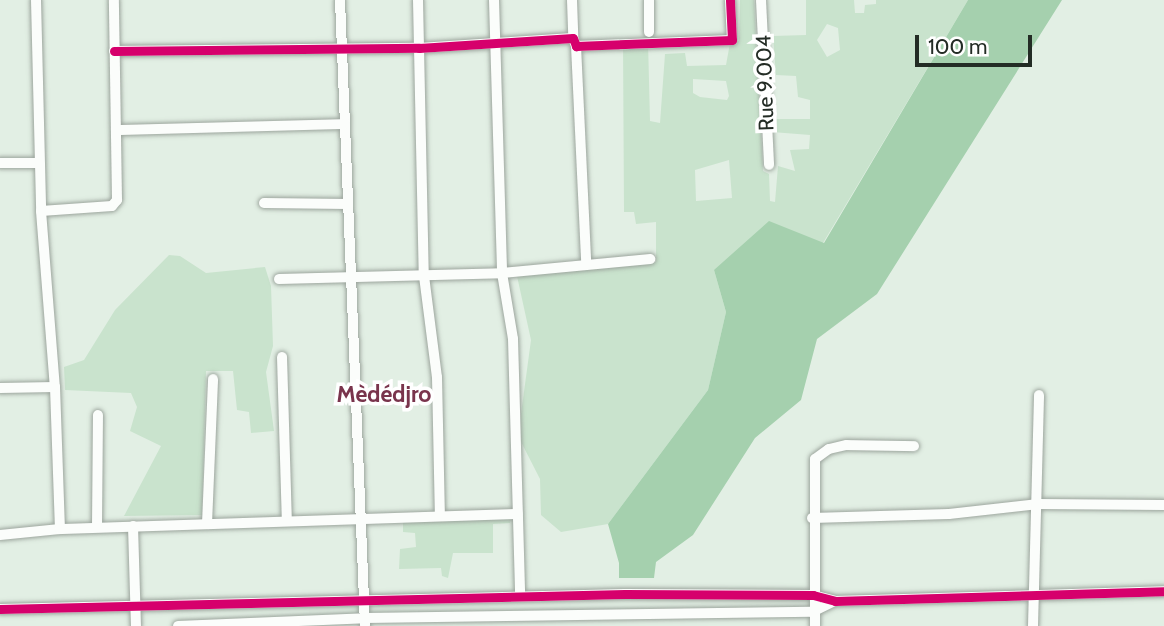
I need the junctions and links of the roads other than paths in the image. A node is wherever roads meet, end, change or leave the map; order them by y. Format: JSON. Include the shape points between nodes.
{"nodes":[{"id":1,"x":36,"y":0,"type":"edge"},
{"id":2,"x":114,"y":0,"type":"edge"},
{"id":3,"x":340,"y":0,"type":"edge"},
{"id":4,"x":418,"y":0,"type":"edge"},
{"id":5,"x":494,"y":0,"type":"edge"},
{"id":6,"x":572,"y":0,"type":"edge"},
{"id":7,"x":649,"y":0,"type":"edge"},
{"id":8,"x":730,"y":0,"type":"edge"},
{"id":9,"x":761,"y":0,"type":"edge"},
{"id":10,"x":649,"y":32,"type":"dead end"},
{"id":11,"x":574,"y":42,"type":"junction"},
{"id":12,"x":495,"y":43,"type":"junction"},
{"id":13,"x":419,"y":48,"type":"junction"},
{"id":14,"x":341,"y":49,"type":"junction"},
{"id":15,"x":114,"y":51,"type":"junction"},
{"id":16,"x":345,"y":124,"type":"junction"},
{"id":17,"x":116,"y":130,"type":"junction"},
{"id":18,"x":0,"y":163,"type":"edge"},
{"id":19,"x":39,"y":163,"type":"junction"},
{"id":20,"x":769,"y":165,"type":"dead end"},
{"id":21,"x":264,"y":204,"type":"dead end"},
{"id":22,"x":348,"y":204,"type":"junction"},
{"id":23,"x":41,"y":211,"type":"junction"},
{"id":24,"x":650,"y":259,"type":"dead end"},
{"id":25,"x":586,"y":262,"type":"junction"},
{"id":26,"x":502,"y":273,"type":"junction"},
{"id":27,"x":424,"y":276,"type":"junction"},
{"id":28,"x":349,"y":278,"type":"junction"},
{"id":29,"x":279,"y":279,"type":"dead end"},
{"id":30,"x":282,"y":357,"type":"dead end"},
{"id":31,"x":213,"y":379,"type":"dead end"},
{"id":32,"x":55,"y":387,"type":"junction"},
{"id":33,"x":0,"y":388,"type":"edge"},
{"id":34,"x":1039,"y":395,"type":"dead end"},
{"id":35,"x":98,"y":415,"type":"dead end"},
{"id":36,"x":914,"y":446,"type":"dead end"},
{"id":37,"x":1038,"y":504,"type":"junction"},
{"id":38,"x":1164,"y":505,"type":"edge"},
{"id":39,"x":518,"y":514,"type":"junction"},
{"id":40,"x":440,"y":516,"type":"junction"},
{"id":41,"x":812,"y":518,"type":"junction"},
{"id":42,"x":362,"y":519,"type":"junction"},
{"id":43,"x":287,"y":521,"type":"junction"},
{"id":44,"x":207,"y":524,"type":"junction"},
{"id":45,"x":133,"y":526,"type":"junction"},
{"id":46,"x":97,"y":527,"type":"junction"},
{"id":47,"x":60,"y":529,"type":"junction"},
{"id":48,"x":0,"y":535,"type":"edge"},
{"id":49,"x":1164,"y":591,"type":"edge"},
{"id":50,"x":813,"y":594,"type":"junction"},
{"id":51,"x":1034,"y":595,"type":"junction"},
{"id":52,"x":520,"y":596,"type":"junction"},
{"id":53,"x":364,"y":599,"type":"junction"},
{"id":54,"x":835,"y":601,"type":"junction"},
{"id":55,"x":135,"y":606,"type":"junction"},
{"id":56,"x":0,"y":609,"type":"edge"},
{"id":57,"x":812,"y":612,"type":"junction"},
{"id":58,"x":622,"y":621,"type":"edge"},
{"id":59,"x":365,"y":622,"type":"edge"},
{"id":60,"x":288,"y":624,"type":"edge"},
{"id":61,"x":136,"y":626,"type":"edge"},
{"id":62,"x":177,"y":626,"type":"edge"},
{"id":63,"x":215,"y":626,"type":"edge"},
{"id":64,"x":814,"y":626,"type":"edge"},
{"id":65,"x":1034,"y":626,"type":"edge"}],
"edges":[{"from":1,"to":19,"type":"street"},
{"from":2,"to":15,"type":"street"},
{"from":3,"to":14,"type":"street"},
{"from":4,"to":13,"type":"street"},
{"from":5,"to":12,"type":"street"},
{"from":6,"to":11,"type":"street"},
{"from":7,"to":10,"type":"street"},
{"from":8,"to":11,"type":"street","name":"Rue 9.004","via":[[732,40]]},
{"from":9,"to":20,"type":"street","name":"Rue 9.004"},
{"from":11,"to":12,"type":"street"},
{"from":11,"to":25,"type":"street"},
{"from":12,"to":13,"type":"street"},
{"from":12,"to":26,"type":"street"},
{"from":13,"to":14,"type":"street"},
{"from":13,"to":27,"type":"street"},
{"from":14,"to":15,"type":"street"},
{"from":14,"to":16,"type":"street"},
{"from":15,"to":17,"type":"street"},
{"from":16,"to":17,"type":"street"},
{"from":16,"to":22,"type":"street"},
{"from":17,"to":23,"type":"street","via":[[116,205]]},
{"from":18,"to":19,"type":"street"},
{"from":19,"to":23,"type":"street"},
{"from":21,"to":22,"type":"street"},
{"from":22,"to":28,"type":"street"},
{"from":23,"to":32,"type":"street"},
{"from":24,"to":25,"type":"street"},
{"from":25,"to":26,"type":"street"},
{"from":26,"to":27,"type":"street"},
{"from":26,"to":39,"type":"street","via":[[513,339]]},
{"from":27,"to":28,"type":"street"},
{"from":27,"to":40,"type":"street","via":[[437,377]]},
{"from":28,"to":29,"type":"street"},
{"from":28,"to":42,"type":"street"},
{"from":30,"to":43,"type":"street"},
{"from":31,"to":44,"type":"street"},
{"from":32,"to":33,"type":"street"},
{"from":32,"to":47,"type":"street"},
{"from":34,"to":37,"type":"street"},
{"from":35,"to":46,"type":"street"},
{"from":36,"to":41,"type":"street","via":[[846,445],[820,454],[812,467]]},
{"from":37,"to":38,"type":"street"},
{"from":37,"to":41,"type":"street","via":[[948,514]]},
{"from":37,"to":51,"type":"street"},
{"from":39,"to":40,"type":"street"},
{"from":39,"to":52,"type":"street"},
{"from":40,"to":42,"type":"street"},
{"from":41,"to":50,"type":"street"},
{"from":42,"to":43,"type":"street"},
{"from":42,"to":53,"type":"street"},
{"from":43,"to":44,"type":"street"},
{"from":44,"to":45,"type":"street"},
{"from":45,"to":46,"type":"street"},
{"from":45,"to":55,"type":"street"},
{"from":46,"to":47,"type":"street"},
{"from":47,"to":48,"type":"street"},
{"from":49,"to":51,"type":"street"},
{"from":50,"to":52,"type":"street"},
{"from":50,"to":54,"type":"street"},
{"from":50,"to":57,"type":"street"},
{"from":51,"to":54,"type":"street"},
{"from":51,"to":65,"type":"street"},
{"from":52,"to":53,"type":"street"},
{"from":53,"to":55,"type":"street"},
{"from":53,"to":59,"type":"street"},
{"from":54,"to":57,"type":"street"},
{"from":55,"to":56,"type":"street"},
{"from":55,"to":61,"type":"street"},
{"from":57,"to":58,"type":"street"},
{"from":57,"to":64,"type":"street"},
{"from":58,"to":59,"type":"street"},
{"from":59,"to":60,"type":"street"},
{"from":60,"to":63,"type":"street"},
{"from":62,"to":63,"type":"street"}]}
